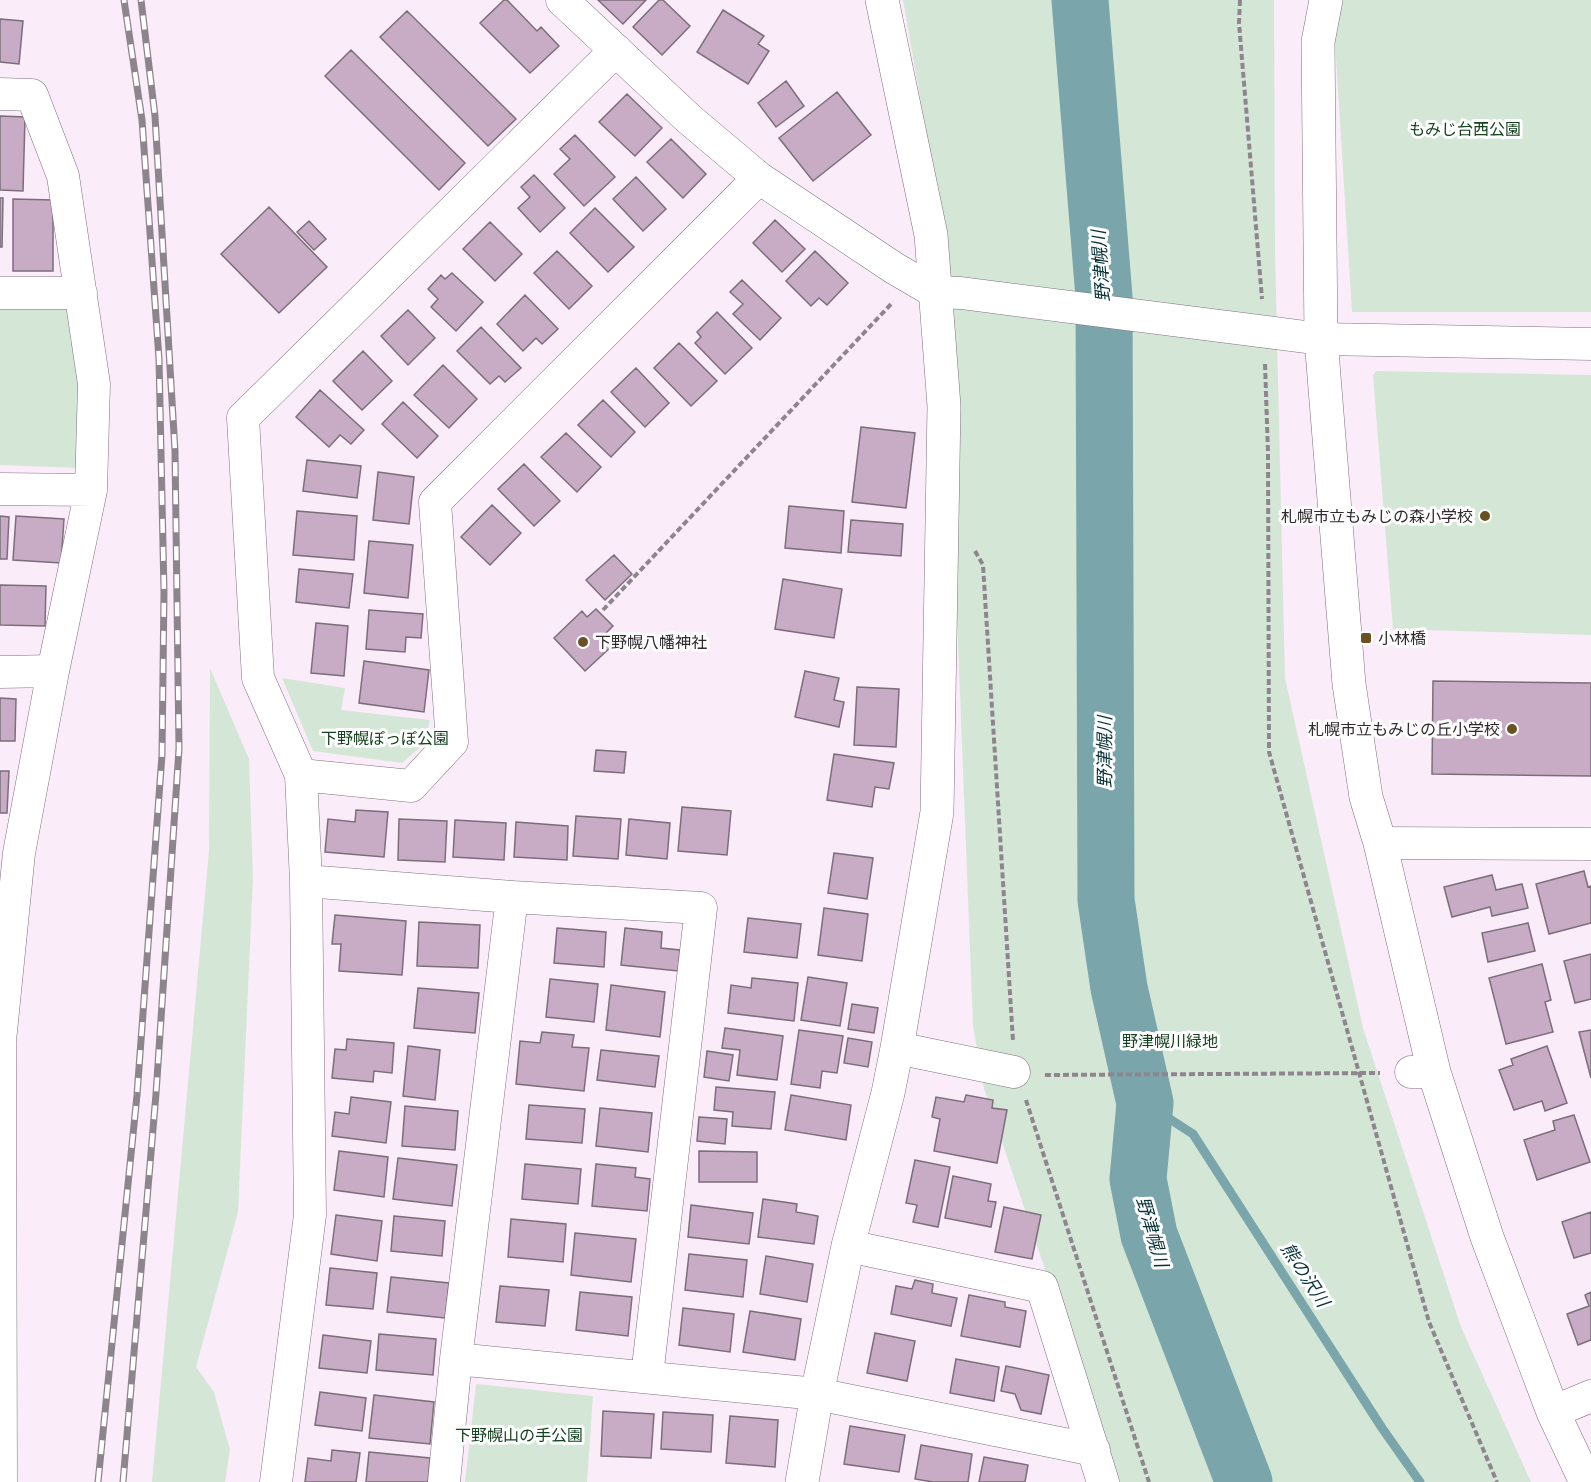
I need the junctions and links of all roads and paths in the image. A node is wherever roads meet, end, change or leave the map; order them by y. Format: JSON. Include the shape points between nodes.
{"nodes":[{"id":1,"x":562,"y":0,"type":"edge"},
{"id":2,"x":882,"y":0,"type":"edge"},
{"id":3,"x":1240,"y":0,"type":"edge"},
{"id":4,"x":1326,"y":0,"type":"edge"},
{"id":5,"x":616,"y":50,"type":"junction"},
{"id":6,"x":0,"y":94,"type":"edge"},
{"id":7,"x":759,"y":178,"type":"junction"},
{"id":8,"x":924,"y":286,"type":"junction"},
{"id":9,"x":0,"y":292,"type":"edge"},
{"id":10,"x":81,"y":293,"type":"junction"},
{"id":11,"x":1264,"y":332,"type":"junction"},
{"id":12,"x":1321,"y":339,"type":"junction"},
{"id":13,"x":1591,"y":344,"type":"edge"},
{"id":14,"x":0,"y":489,"type":"edge"},
{"id":15,"x":91,"y":490,"type":"junction"},
{"id":16,"x":971,"y":545,"type":"dead end"},
{"id":17,"x":603,"y":610,"type":"dead end"},
{"id":18,"x":53,"y":671,"type":"junction"},
{"id":19,"x":0,"y":672,"type":"edge"},
{"id":20,"x":301,"y":775,"type":"junction"},
{"id":21,"x":1380,"y":843,"type":"junction"},
{"id":22,"x":1591,"y":844,"type":"edge"},
{"id":23,"x":9,"y":853,"type":"edge"},
{"id":24,"x":306,"y":881,"type":"junction"},
{"id":25,"x":512,"y":897,"type":"junction"},
{"id":26,"x":897,"y":1048,"type":"junction"},
{"id":27,"x":1028,"y":1073,"type":"junction"},
{"id":28,"x":1359,"y":1073,"type":"junction"},
{"id":29,"x":848,"y":1246,"type":"junction"},
{"id":30,"x":456,"y":1359,"type":"junction"},
{"id":31,"x":646,"y":1377,"type":"junction"},
{"id":32,"x":817,"y":1394,"type":"junction"},
{"id":33,"x":1591,"y":1396,"type":"edge"},
{"id":34,"x":1553,"y":1412,"type":"junction"},
{"id":35,"x":1094,"y":1450,"type":"junction"},
{"id":36,"x":0,"y":1458,"type":"edge"},
{"id":37,"x":1,"y":1482,"type":"edge"},
{"id":38,"x":276,"y":1482,"type":"edge"},
{"id":39,"x":444,"y":1482,"type":"edge"},
{"id":40,"x":801,"y":1482,"type":"edge"},
{"id":41,"x":1103,"y":1482,"type":"edge"},
{"id":42,"x":1149,"y":1482,"type":"edge"},
{"id":43,"x":1497,"y":1482,"type":"edge"},
{"id":44,"x":1586,"y":1482,"type":"edge"}],
"edges":[{"from":1,"to":5,"type":"street"},
{"from":2,"to":8,"type":"street","via":[[931,235]]},
{"from":3,"to":11,"type":"path"},
{"from":4,"to":12,"type":"street","via":[[1318,42]]},
{"from":5,"to":7,"type":"street","via":[[688,119]]},
{"from":5,"to":20,"type":"street","via":[[243,418],[258,678]]},
{"from":6,"to":10,"type":"street","via":[[32,95],[63,176]]},
{"from":7,"to":8,"type":"street"},
{"from":7,"to":20,"type":"street","via":[[435,502],[453,742],[411,786]]},
{"from":8,"to":11,"type":"street"},
{"from":8,"to":17,"type":"path"},
{"from":8,"to":26,"type":"street","via":[[944,406],[937,812]]},
{"from":9,"to":10,"type":"street"},
{"from":10,"to":15,"type":"street","via":[[94,384]]},
{"from":11,"to":12,"type":"street"},
{"from":11,"to":28,"type":"path","via":[[1269,752]]},
{"from":12,"to":13,"type":"street"},
{"from":12,"to":21,"type":"street","via":[[1349,684],[1366,797]]},
{"from":14,"to":15,"type":"street"},
{"from":15,"to":18,"type":"street"},
{"from":16,"to":27,"type":"path","via":[[983,565]]},
{"from":18,"to":19,"type":"street"},
{"from":18,"to":23,"type":"street"},
{"from":20,"to":24,"type":"street"},
{"from":21,"to":22,"type":"street"},
{"from":21,"to":34,"type":"street","via":[[1422,1072]]},
{"from":23,"to":36,"type":"street","via":[[0,1041]]},
{"from":24,"to":25,"type":"street"},
{"from":24,"to":38,"type":"street","via":[[310,1215]]},
{"from":25,"to":30,"type":"street"},
{"from":25,"to":31,"type":"street","via":[[701,908]]},
{"from":26,"to":27,"type":"street"},
{"from":26,"to":29,"type":"street"},
{"from":27,"to":28,"type":"path"},
{"from":27,"to":42,"type":"path","via":[[1031,1112]]},
{"from":28,"to":43,"type":"path","via":[[1429,1322]]},
{"from":29,"to":32,"type":"street"},
{"from":29,"to":35,"type":"street","via":[[1042,1287]]},
{"from":30,"to":31,"type":"street"},
{"from":30,"to":39,"type":"street"},
{"from":31,"to":32,"type":"street"},
{"from":32,"to":35,"type":"street"},
{"from":32,"to":40,"type":"street"},
{"from":33,"to":34,"type":"street"},
{"from":34,"to":44,"type":"street"},
{"from":35,"to":41,"type":"street"},
{"from":36,"to":37,"type":"street"}]}
